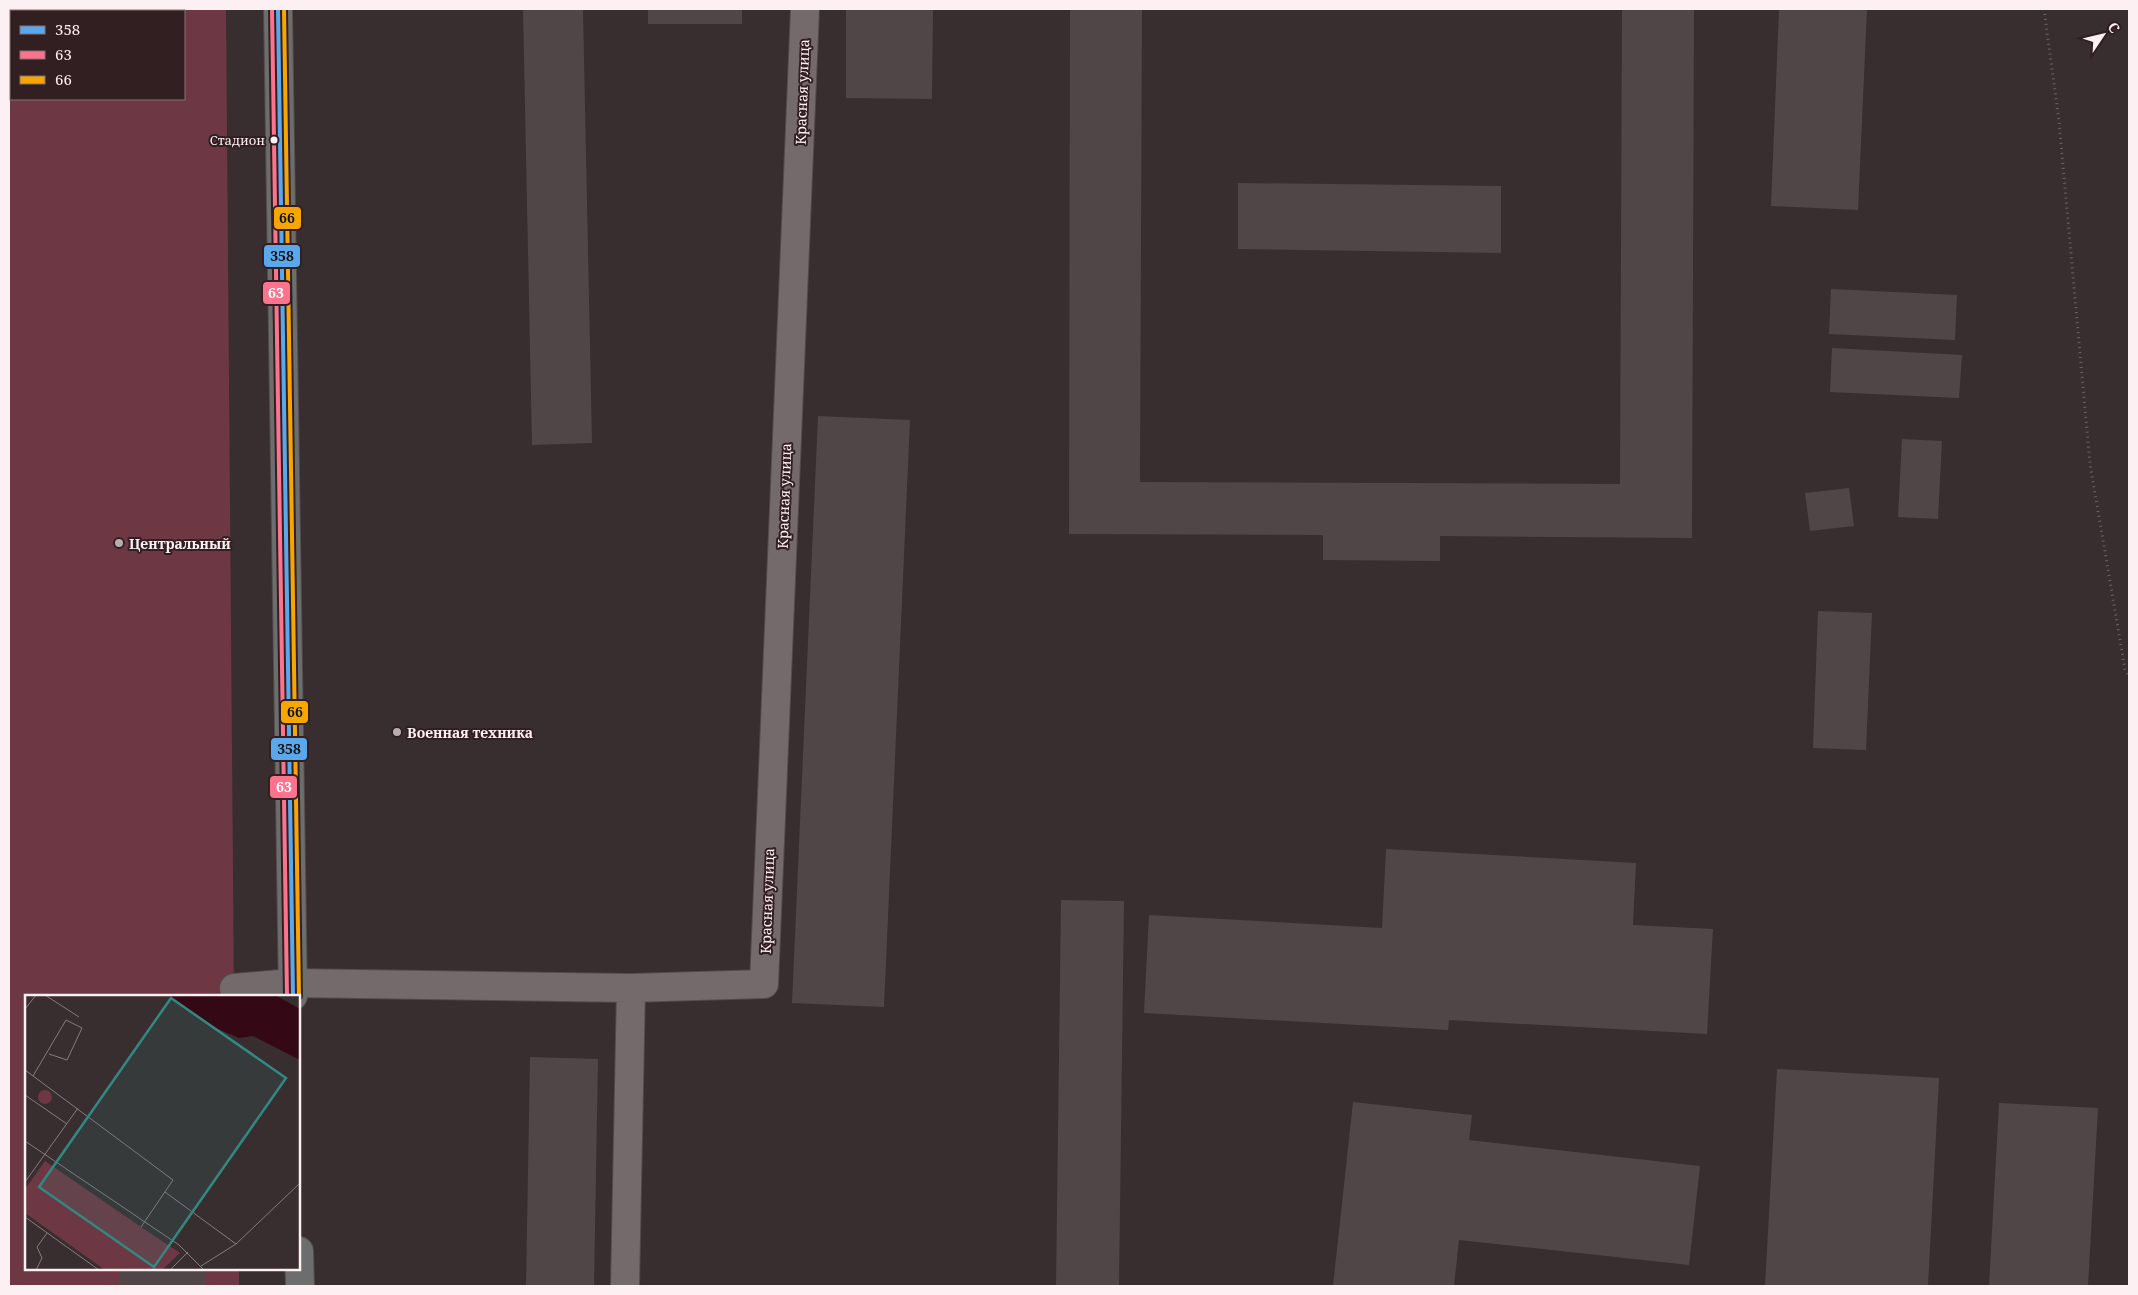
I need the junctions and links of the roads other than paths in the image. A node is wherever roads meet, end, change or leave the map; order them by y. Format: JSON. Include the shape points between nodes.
{"nodes":[{"id":1,"x":278,"y":9,"type":"edge"},
{"id":2,"x":805,"y":9,"type":"edge"},
{"id":3,"x":234,"y":988,"type":"dead end"},
{"id":4,"x":631,"y":988,"type":"junction"},
{"id":5,"x":292,"y":989,"type":"edge"},
{"id":6,"x":300,"y":1270,"type":"edge"},
{"id":7,"x":300,"y":1286,"type":"edge"},
{"id":8,"x":625,"y":1286,"type":"edge"}],
"edges":[{"from":1,"to":5,"type":"main road"},
{"from":2,"to":4,"type":"street","name":"Красная улица","via":[[764,984]]},
{"from":3,"to":5,"type":"street"},
{"from":4,"to":5,"type":"street"},
{"from":4,"to":8,"type":"street"},
{"from":6,"to":7,"type":"main road"}]}
